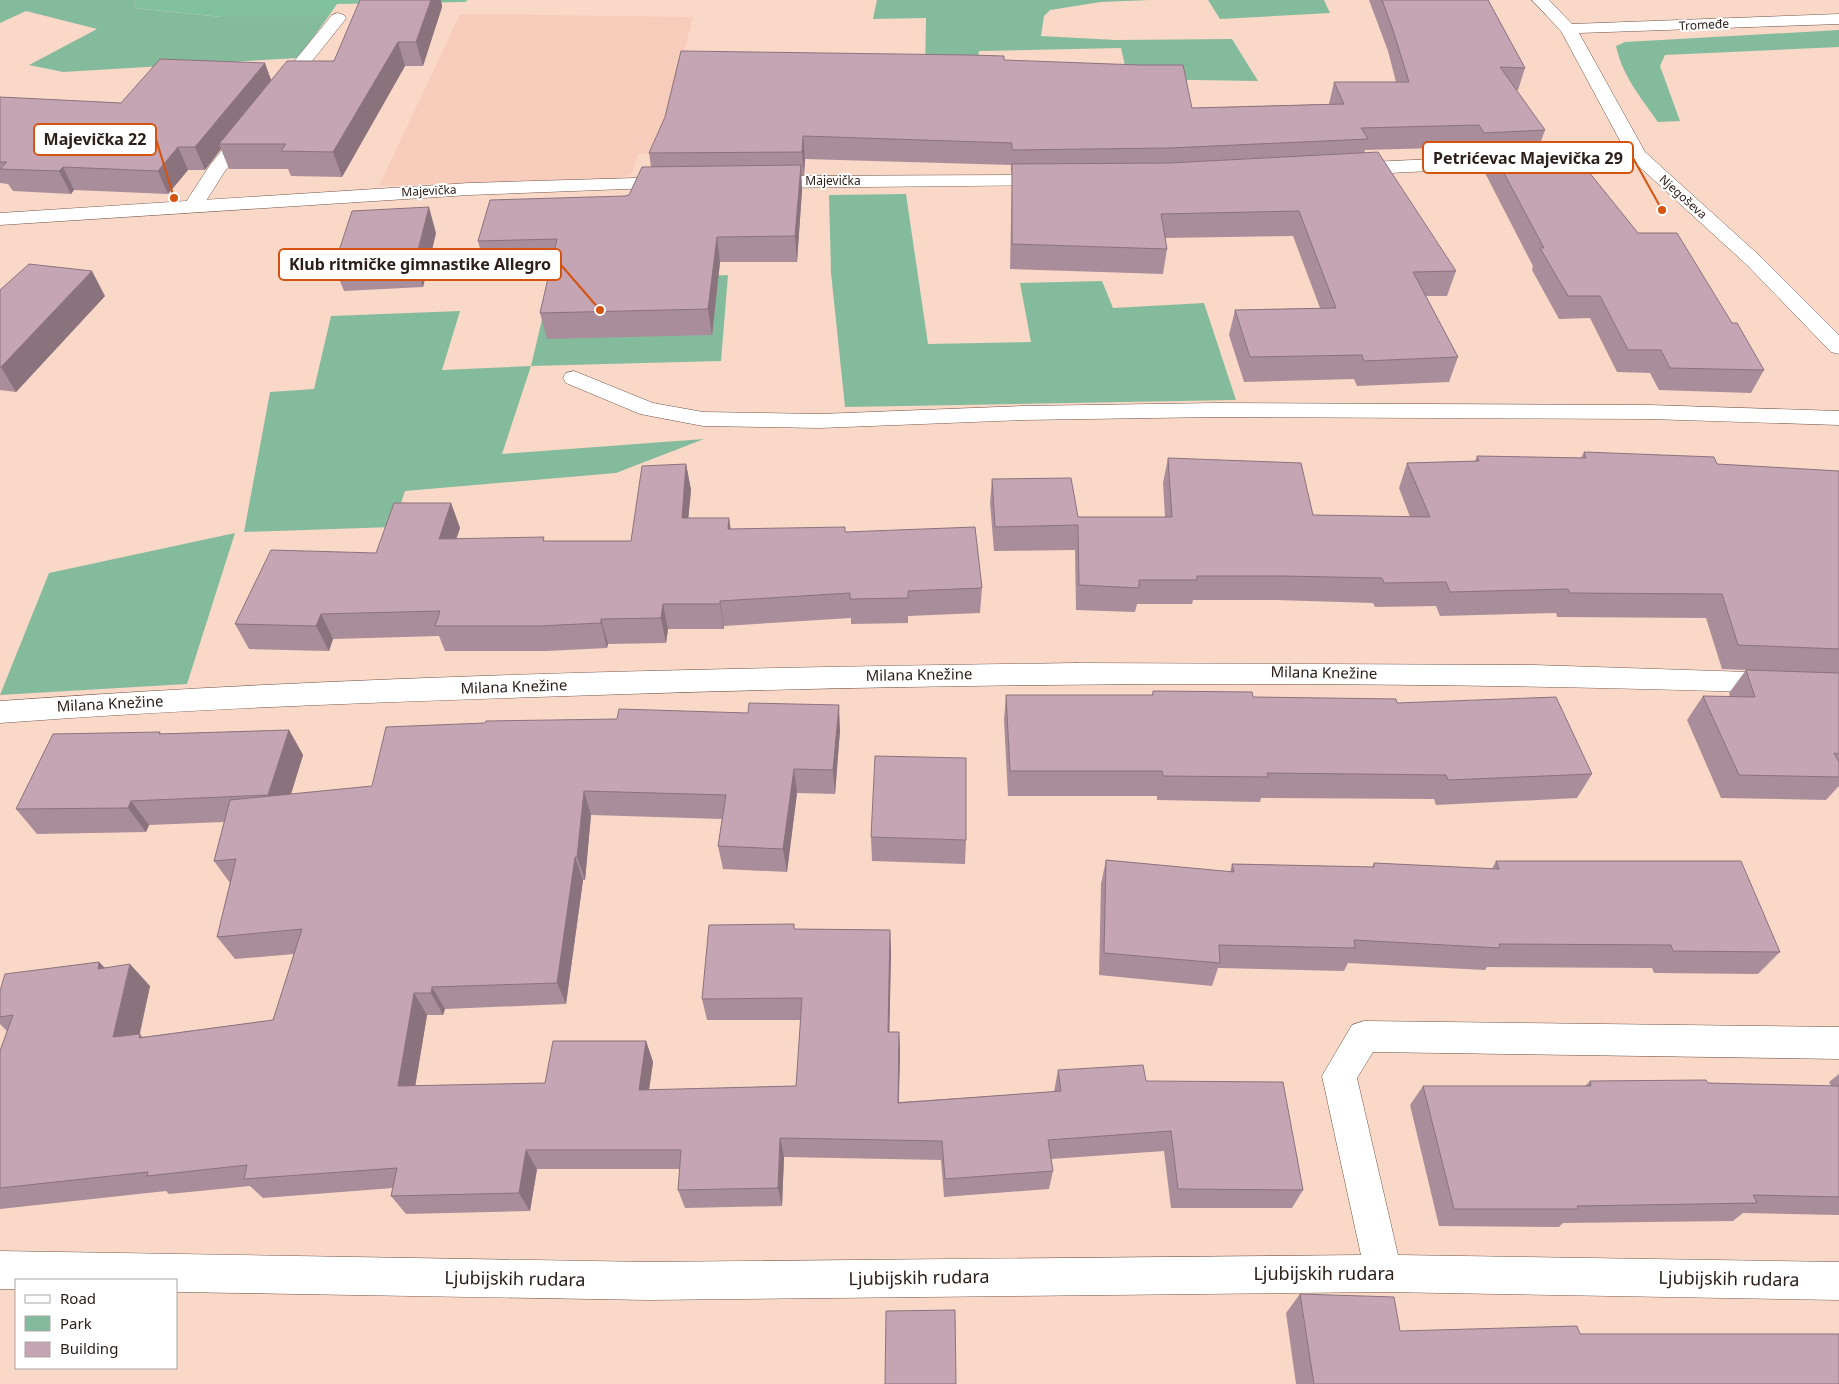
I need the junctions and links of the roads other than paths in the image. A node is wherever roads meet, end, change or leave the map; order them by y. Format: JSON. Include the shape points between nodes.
{"nodes":[{"id":1,"x":1540,"y":0,"type":"edge"},
{"id":2,"x":338,"y":18,"type":"dead end"},
{"id":3,"x":1839,"y":19,"type":"edge"},
{"id":4,"x":1568,"y":29,"type":"junction"},
{"id":5,"x":271,"y":101,"type":"edge"},
{"id":6,"x":259,"y":116,"type":"edge"},
{"id":7,"x":1637,"y":155,"type":"junction"},
{"id":8,"x":1336,"y":169,"type":"edge"},
{"id":9,"x":1069,"y":180,"type":"edge"},
{"id":10,"x":693,"y":182,"type":"edge"},
{"id":11,"x":742,"y":182,"type":"edge"},
{"id":12,"x":192,"y":208,"type":"junction"},
{"id":13,"x":0,"y":218,"type":"edge"},
{"id":14,"x":1839,"y":347,"type":"edge"},
{"id":15,"x":574,"y":378,"type":"dead end"},
{"id":16,"x":1839,"y":418,"type":"edge"},
{"id":17,"x":1839,"y":685,"type":"edge"},
{"id":18,"x":0,"y":712,"type":"edge"},
{"id":19,"x":1839,"y":1043,"type":"edge"},
{"id":20,"x":0,"y":1270,"type":"edge"},
{"id":21,"x":1384,"y":1273,"type":"junction"},
{"id":22,"x":1839,"y":1281,"type":"edge"}],
"edges":[{"from":1,"to":4,"type":"street","name":"Njegoševa"},
{"from":2,"to":5,"type":"street"},
{"from":3,"to":4,"type":"street","name":"Tromeđe"},
{"from":4,"to":7,"type":"street","name":"Njegoševa"},
{"from":6,"to":12,"type":"street","via":[[217,168]]},
{"from":7,"to":8,"type":"street"},
{"from":7,"to":14,"type":"street","name":"Njegoševa","via":[[1754,261]]},
{"from":9,"to":11,"type":"street","name":"Majevička"},
{"from":10,"to":12,"type":"street","name":"Majevička","via":[[469,189]]},
{"from":12,"to":13,"type":"street","name":"Majevička"},
{"from":15,"to":16,"type":"street","via":[[648,409],[703,419],[820,421],[1014,413],[1216,410],[1592,412]]},
{"from":17,"to":18,"type":"street","name":"Milana Knežine","via":[[1672,678],[1271,672],[846,676],[85,704]]},
{"from":19,"to":21,"type":"street","via":[[1364,1036],[1339,1076]]},
{"from":20,"to":21,"type":"street","name":"Ljubijskih rudara","via":[[648,1281]]},
{"from":21,"to":22,"type":"street","name":"Ljubijskih rudara"}]}
